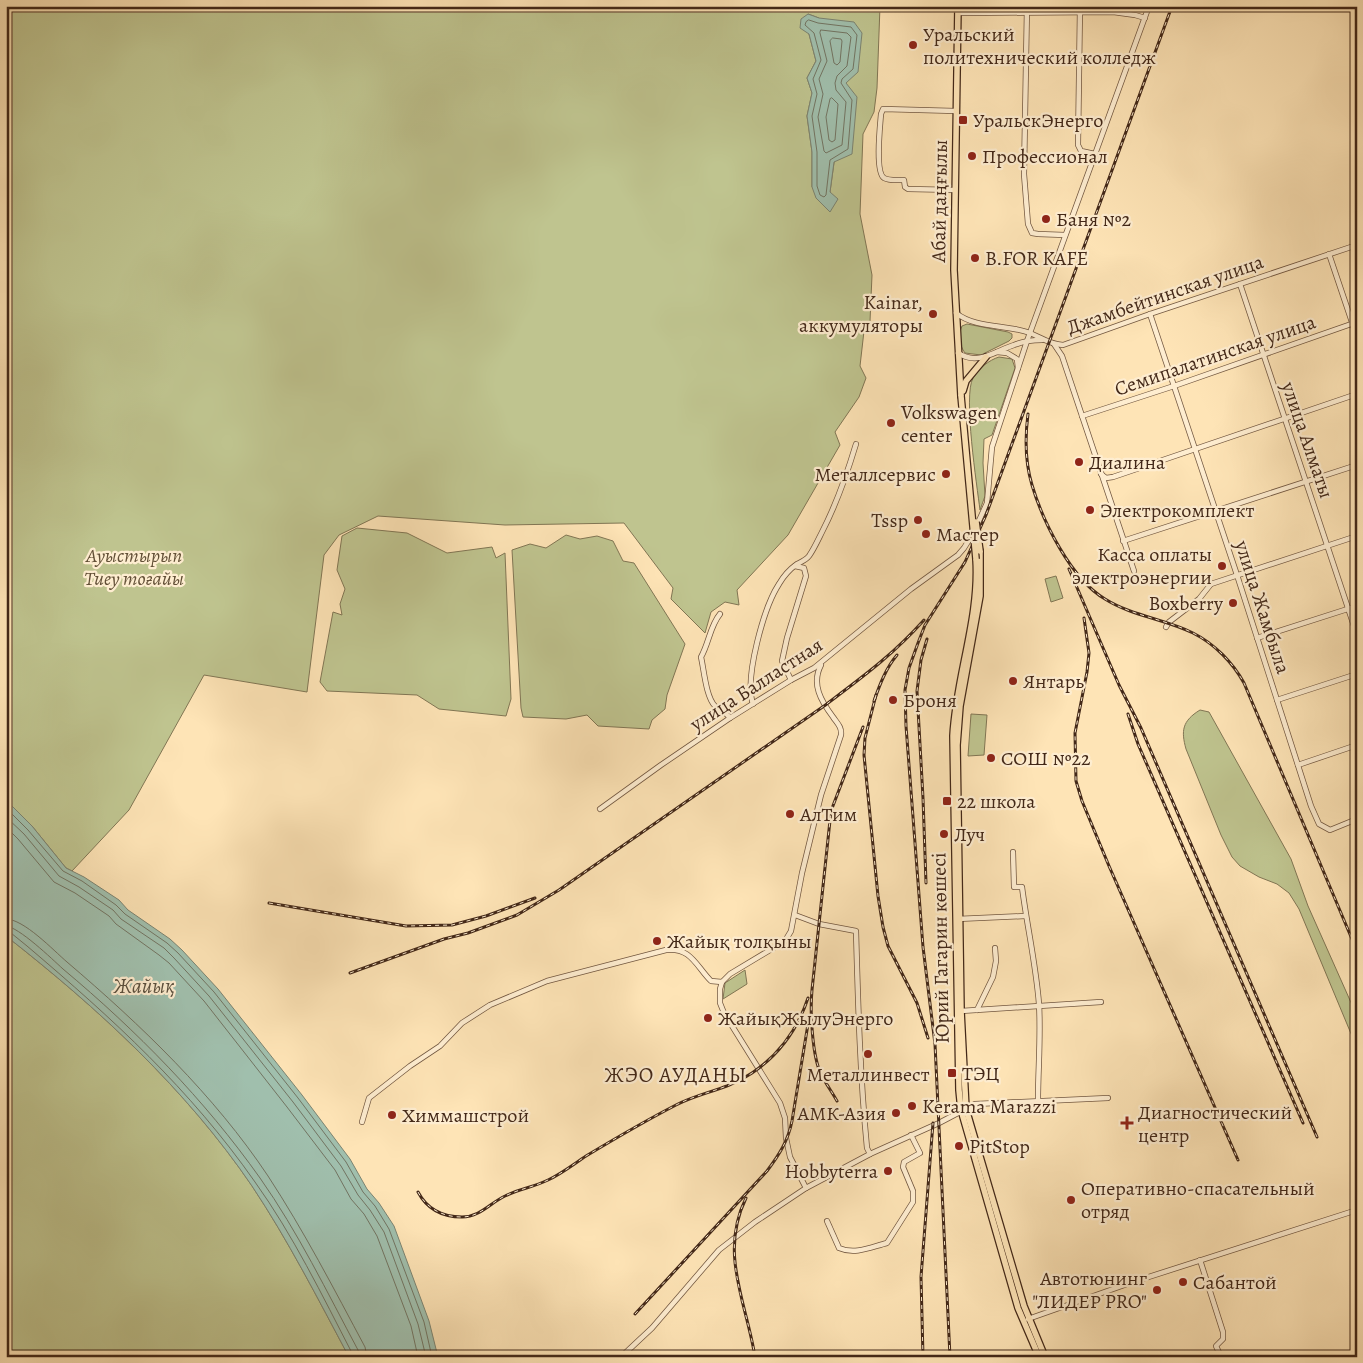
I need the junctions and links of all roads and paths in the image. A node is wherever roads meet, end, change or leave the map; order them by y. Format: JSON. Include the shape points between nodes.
{"nodes":[{"id":1,"x":1027,"y":6,"type":"edge"},
{"id":2,"x":1080,"y":6,"type":"edge"},
{"id":3,"x":1149,"y":6,"type":"edge"},
{"id":4,"x":958,"y":10,"type":"edge"},
{"id":5,"x":1027,"y":12,"type":"junction"},
{"id":6,"x":1079,"y":12,"type":"junction"},
{"id":7,"x":1145,"y":18,"type":"junction"},
{"id":8,"x":956,"y":110,"type":"junction"},
{"id":9,"x":1095,"y":154,"type":"junction"},
{"id":10,"x":955,"y":190,"type":"junction"},
{"id":11,"x":1065,"y":234,"type":"junction"},
{"id":12,"x":1357,"y":245,"type":"edge"},
{"id":13,"x":1329,"y":254,"type":"junction"},
{"id":14,"x":1240,"y":284,"type":"junction"},
{"id":15,"x":955,"y":312,"type":"junction"},
{"id":16,"x":1150,"y":314,"type":"junction"},
{"id":17,"x":1354,"y":323,"type":"edge"},
{"id":18,"x":1030,"y":333,"type":"junction"},
{"id":19,"x":1357,"y":337,"type":"edge"},
{"id":20,"x":1042,"y":340,"type":"junction"},
{"id":21,"x":1027,"y":341,"type":"junction"},
{"id":22,"x":1054,"y":344,"type":"junction"},
{"id":23,"x":996,"y":352,"type":"junction"},
{"id":24,"x":958,"y":353,"type":"junction"},
{"id":25,"x":1263,"y":354,"type":"junction"},
{"id":26,"x":986,"y":357,"type":"junction"},
{"id":27,"x":1018,"y":370,"type":"junction"},
{"id":28,"x":1174,"y":386,"type":"junction"},
{"id":29,"x":1357,"y":394,"type":"edge"},
{"id":30,"x":961,"y":396,"type":"junction"},
{"id":31,"x":1082,"y":416,"type":"junction"},
{"id":32,"x":1285,"y":419,"type":"junction"},
{"id":33,"x":856,"y":444,"type":"dead end"},
{"id":34,"x":1195,"y":449,"type":"junction"},
{"id":35,"x":1357,"y":465,"type":"edge"},
{"id":36,"x":1101,"y":474,"type":"junction"},
{"id":37,"x":1306,"y":482,"type":"junction"},
{"id":38,"x":1216,"y":512,"type":"junction"},
{"id":39,"x":1357,"y":536,"type":"edge"},
{"id":40,"x":1124,"y":541,"type":"junction"},
{"id":41,"x":1327,"y":546,"type":"junction"},
{"id":42,"x":795,"y":566,"type":"junction"},
{"id":43,"x":1134,"y":571,"type":"dead end"},
{"id":44,"x":1237,"y":575,"type":"junction"},
{"id":45,"x":1357,"y":606,"type":"edge"},
{"id":46,"x":1348,"y":609,"type":"junction"},
{"id":47,"x":720,"y":614,"type":"dead end"},
{"id":48,"x":1166,"y":627,"type":"dead end"},
{"id":49,"x":1357,"y":635,"type":"edge"},
{"id":50,"x":1257,"y":638,"type":"junction"},
{"id":51,"x":828,"y":656,"type":"junction"},
{"id":52,"x":1357,"y":674,"type":"edge"},
{"id":53,"x":791,"y":680,"type":"junction"},
{"id":54,"x":1277,"y":700,"type":"junction"},
{"id":55,"x":754,"y":704,"type":"junction"},
{"id":56,"x":730,"y":718,"type":"junction"},
{"id":57,"x":1357,"y":745,"type":"edge"},
{"id":58,"x":1298,"y":765,"type":"junction"},
{"id":59,"x":600,"y":809,"type":"dead end"},
{"id":60,"x":1357,"y":819,"type":"edge"},
{"id":61,"x":1013,"y":852,"type":"dead end"},
{"id":62,"x":794,"y":915,"type":"junction"},
{"id":63,"x":1025,"y":916,"type":"junction"},
{"id":64,"x":958,"y":919,"type":"junction"},
{"id":65,"x":995,"y":948,"type":"dead end"},
{"id":66,"x":722,"y":982,"type":"junction"},
{"id":67,"x":1100,"y":1002,"type":"dead end"},
{"id":68,"x":1039,"y":1006,"type":"junction"},
{"id":69,"x":977,"y":1010,"type":"junction"},
{"id":70,"x":961,"y":1011,"type":"junction"},
{"id":71,"x":1108,"y":1098,"type":"dead end"},
{"id":72,"x":1038,"y":1100,"type":"junction"},
{"id":73,"x":963,"y":1110,"type":"junction"},
{"id":74,"x":362,"y":1122,"type":"dead end"},
{"id":75,"x":911,"y":1135,"type":"junction"},
{"id":76,"x":870,"y":1154,"type":"junction"},
{"id":77,"x":806,"y":1188,"type":"junction"},
{"id":78,"x":1357,"y":1210,"type":"edge"},
{"id":79,"x":827,"y":1221,"type":"dead end"},
{"id":80,"x":1200,"y":1260,"type":"junction"},
{"id":81,"x":1026,"y":1320,"type":"junction"},
{"id":82,"x":621,"y":1357,"type":"edge"},
{"id":83,"x":1039,"y":1357,"type":"edge"},
{"id":84,"x":1045,"y":1357,"type":"edge"},
{"id":85,"x":1221,"y":1357,"type":"edge"}],
"edges":[{"from":1,"to":5,"type":"street"},
{"from":2,"to":6,"type":"street"},
{"from":3,"to":7,"type":"street","name":"улица Балластная"},
{"from":4,"to":5,"type":"street"},
{"from":4,"to":8,"type":"main road","name":"Абай даңғылы"},
{"from":5,"to":6,"type":"street"},
{"from":5,"to":11,"type":"street","via":[[1024,174],[1028,224],[1032,233]]},
{"from":6,"to":7,"type":"street","via":[[1113,12]]},
{"from":6,"to":9,"type":"street","via":[[1078,145],[1081,151]]},
{"from":7,"to":9,"type":"street","name":"улица Балластная"},
{"from":8,"to":10,"type":"main road","name":"Абай даңғылы"},
{"from":8,"to":10,"type":"street","via":[[883,109],[879,163],[882,176],[904,180],[908,189]]},
{"from":9,"to":11,"type":"street","name":"улица Балластная"},
{"from":10,"to":15,"type":"main road","name":"Абай даңғылы"},
{"from":11,"to":18,"type":"street","name":"улица Балластная"},
{"from":12,"to":13,"type":"street","name":"Джамбейтинская улица"},
{"from":13,"to":14,"type":"street","name":"Джамбейтинская улица"},
{"from":13,"to":17,"type":"street"},
{"from":14,"to":16,"type":"street","name":"Джамбейтинская улица"},
{"from":14,"to":25,"type":"street","name":"улица Алматы"},
{"from":15,"to":18,"type":"street","name":"Джамбейтинская улица","via":[[970,321]]},
{"from":15,"to":24,"type":"main road","name":"Абай даңғылы"},
{"from":16,"to":22,"type":"street","name":"Джамбейтинская улица","via":[[1062,345]]},
{"from":16,"to":28,"type":"street","name":"улица Жамбыла"},
{"from":17,"to":19,"type":"street"},
{"from":17,"to":25,"type":"street","name":"Семипалатинская улица"},
{"from":18,"to":20,"type":"street","name":"Джамбейтинская улица"},
{"from":18,"to":21,"type":"street","name":"улица Балластная"},
{"from":20,"to":21,"type":"street"},
{"from":20,"to":22,"type":"street","name":"Джамбейтинская улица"},
{"from":21,"to":23,"type":"street"},
{"from":21,"to":27,"type":"street","name":"улица Балластная"},
{"from":22,"to":31,"type":"street","via":[[1062,356]]},
{"from":23,"to":26,"type":"street"},
{"from":23,"to":27,"type":"street","via":[[1017,359]]},
{"from":24,"to":26,"type":"street","via":[[972,358]]},
{"from":24,"to":30,"type":"main road","name":"Абай даңғылы"},
{"from":25,"to":28,"type":"street","name":"Семипалатинская улица"},
{"from":25,"to":32,"type":"street","name":"улица Алматы"},
{"from":26,"to":30,"type":"main road","via":[[966,381]]},
{"from":27,"to":51,"type":"street","name":"улица Балластная","via":[[992,447],[987,503],[970,540],[946,564]]},
{"from":28,"to":31,"type":"street","name":"Семипалатинская улица"},
{"from":28,"to":34,"type":"street","name":"улица Жамбыла"},
{"from":29,"to":32,"type":"street"},
{"from":30,"to":64,"type":"main road","name":"Юрий Гагарин көшесі","bridge":true,"via":[[976,558],[976,594],[953,720]]},
{"from":30,"to":64,"type":"main road","name":"Юрий Гагарин көшесі","bridge":true,"via":[[980,551],[980,596],[958,721]]},
{"from":31,"to":36,"type":"street"},
{"from":32,"to":34,"type":"street"},
{"from":32,"to":37,"type":"street","name":"улица Алматы"},
{"from":33,"to":42,"type":"street","via":[[829,520],[808,558]]},
{"from":34,"to":36,"type":"street","via":[[1113,477],[1106,478]]},
{"from":34,"to":38,"type":"street","name":"улица Жамбыла"},
{"from":35,"to":37,"type":"street"},
{"from":36,"to":40,"type":"street"},
{"from":37,"to":38,"type":"street"},
{"from":37,"to":41,"type":"street","name":"улица Алматы"},
{"from":38,"to":40,"type":"street"},
{"from":38,"to":44,"type":"street","name":"улица Жамбыла"},
{"from":39,"to":41,"type":"street"},
{"from":40,"to":43,"type":"street"},
{"from":41,"to":44,"type":"street"},
{"from":41,"to":46,"type":"street","name":"улица Алматы"},
{"from":42,"to":53,"type":"street","via":[[804,568],[806,576],[782,661]]},
{"from":42,"to":55,"type":"street","via":[[779,583],[762,623],[750,678],[750,695]]},
{"from":44,"to":48,"type":"street","via":[[1211,584],[1199,599]]},
{"from":44,"to":50,"type":"street","name":"улица Жамбыла"},
{"from":45,"to":46,"type":"street"},
{"from":46,"to":49,"type":"street","name":"улица Алматы"},
{"from":46,"to":50,"type":"street"},
{"from":47,"to":56,"type":"street","via":[[714,621],[701,657],[714,705]]},
{"from":50,"to":54,"type":"street","name":"улица Жамбыла"},
{"from":51,"to":53,"type":"street","name":"улица Балластная"},
{"from":51,"to":62,"type":"street","via":[[817,673],[818,688],[822,702],[840,726],[841,735],[821,795]]},
{"from":52,"to":54,"type":"street"},
{"from":53,"to":55,"type":"street","name":"улица Балластная"},
{"from":54,"to":58,"type":"street","name":"улица Жамбыла"},
{"from":55,"to":56,"type":"street","name":"улица Балластная"},
{"from":56,"to":59,"type":"street","name":"улица Балластная"},
{"from":57,"to":58,"type":"street"},
{"from":58,"to":60,"type":"street","name":"улица Жамбыла","via":[[1310,806],[1320,824],[1330,830]]},
{"from":61,"to":63,"type":"street","via":[[1014,887],[1022,887]]},
{"from":62,"to":66,"type":"street","via":[[791,931],[784,941]]},
{"from":62,"to":76,"type":"street","via":[[856,931],[862,1092]]},
{"from":63,"to":64,"type":"street"},
{"from":63,"to":68,"type":"street","via":[[1033,950]]},
{"from":64,"to":70,"type":"main road","name":"Юрий Гагарин көшесі"},
{"from":64,"to":73,"type":"main road","name":"Юрий Гагарин көшесі","via":[[958,1056]]},
{"from":65,"to":69,"type":"street","via":[[993,977]]},
{"from":66,"to":74,"type":"street","via":[[711,981],[691,956],[677,949],[548,981],[490,1005],[462,1023],[440,1046],[369,1098]]},
{"from":66,"to":77,"type":"street","via":[[720,997],[724,1013],[780,1103],[790,1157]]},
{"from":67,"to":68,"type":"street"},
{"from":68,"to":69,"type":"street"},
{"from":68,"to":72,"type":"street"},
{"from":69,"to":70,"type":"street"},
{"from":70,"to":73,"type":"main road","name":"Юрий Гагарин көшесі"},
{"from":71,"to":72,"type":"street"},
{"from":72,"to":73,"type":"street","via":[[975,1104]]},
{"from":73,"to":75,"type":"street"},
{"from":73,"to":81,"type":"main road","name":"Юрий Гагарин көшесі"},
{"from":75,"to":76,"type":"street"},
{"from":75,"to":79,"type":"street","via":[[920,1153],[904,1162],[902,1167],[913,1191],[913,1202],[887,1243],[846,1251],[839,1248]]},
{"from":76,"to":77,"type":"street"},
{"from":77,"to":82,"type":"street","via":[[719,1250],[652,1328]]},
{"from":78,"to":80,"type":"street"},
{"from":80,"to":81,"type":"street"},
{"from":80,"to":85,"type":"street","via":[[1223,1332],[1223,1339],[1216,1346]]},
{"from":81,"to":83,"type":"main road","name":"Юрий Гагарин көшесі"},
{"from":81,"to":84,"type":"main road","name":"Юрий Гагарин көшесі"}]}
